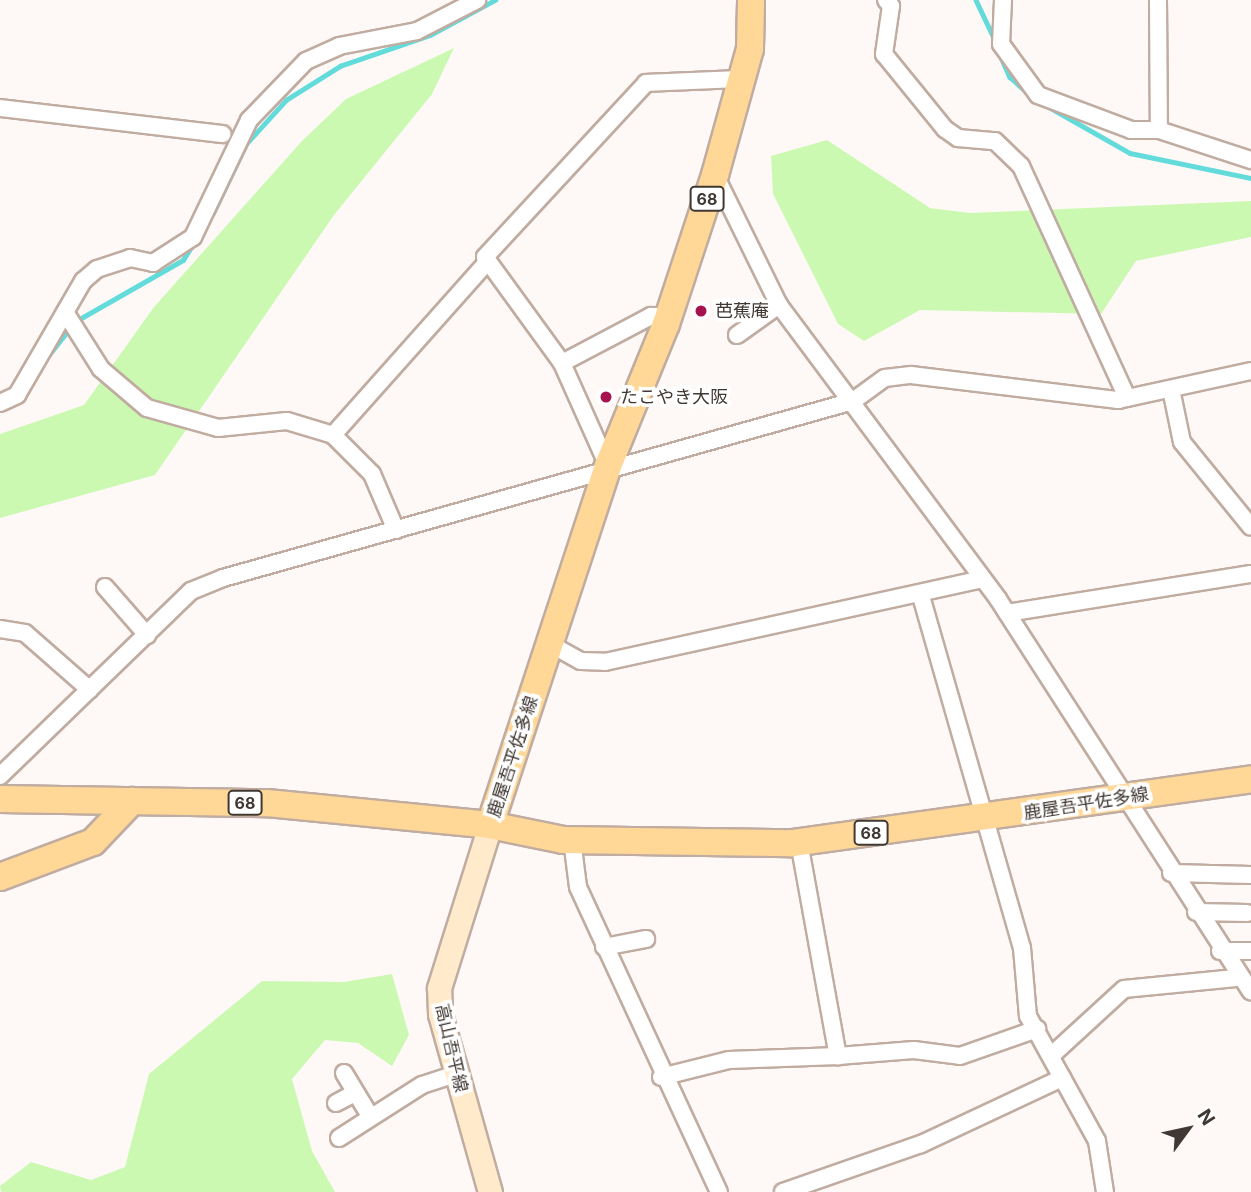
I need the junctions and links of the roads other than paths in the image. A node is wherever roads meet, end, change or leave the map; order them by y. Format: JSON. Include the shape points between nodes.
{"nodes":[{"id":1,"x":477,"y":0,"type":"edge"},
{"id":2,"x":751,"y":0,"type":"edge"},
{"id":3,"x":886,"y":0,"type":"edge"},
{"id":4,"x":1003,"y":0,"type":"edge"},
{"id":5,"x":1158,"y":0,"type":"edge"},
{"id":6,"x":743,"y":79,"type":"junction"},
{"id":7,"x":0,"y":108,"type":"edge"},
{"id":8,"x":1159,"y":130,"type":"junction"},
{"id":9,"x":222,"y":134,"type":"dead end"},
{"id":10,"x":1251,"y":160,"type":"edge"},
{"id":11,"x":715,"y":175,"type":"junction"},
{"id":12,"x":488,"y":261,"type":"junction"},
{"id":13,"x":779,"y":305,"type":"junction"},
{"id":14,"x":65,"y":312,"type":"junction"},
{"id":15,"x":668,"y":316,"type":"junction"},
{"id":16,"x":737,"y":335,"type":"dead end"},
{"id":17,"x":562,"y":363,"type":"junction"},
{"id":18,"x":1251,"y":371,"type":"edge"},
{"id":19,"x":1171,"y":389,"type":"junction"},
{"id":20,"x":1127,"y":398,"type":"junction"},
{"id":21,"x":853,"y":401,"type":"junction"},
{"id":22,"x":0,"y":403,"type":"edge"},
{"id":23,"x":333,"y":435,"type":"junction"},
{"id":24,"x":608,"y":466,"type":"junction"},
{"id":25,"x":1251,"y":527,"type":"edge"},
{"id":26,"x":396,"y":530,"type":"junction"},
{"id":27,"x":1251,"y":574,"type":"edge"},
{"id":28,"x":984,"y":579,"type":"junction"},
{"id":29,"x":105,"y":587,"type":"dead end"},
{"id":30,"x":921,"y":596,"type":"junction"},
{"id":31,"x":1007,"y":614,"type":"junction"},
{"id":32,"x":0,"y":629,"type":"edge"},
{"id":33,"x":147,"y":635,"type":"junction"},
{"id":34,"x":550,"y":644,"type":"junction"},
{"id":35,"x":90,"y":690,"type":"junction"},
{"id":36,"x":0,"y":776,"type":"edge"},
{"id":37,"x":1251,"y":779,"type":"edge"},
{"id":38,"x":1124,"y":797,"type":"junction"},
{"id":39,"x":0,"y":799,"type":"edge"},
{"id":40,"x":132,"y":801,"type":"junction"},
{"id":41,"x":986,"y":819,"type":"junction"},
{"id":42,"x":490,"y":824,"type":"junction"},
{"id":43,"x":572,"y":840,"type":"junction"},
{"id":44,"x":799,"y":842,"type":"junction"},
{"id":45,"x":1171,"y":873,"type":"junction"},
{"id":46,"x":1251,"y":875,"type":"edge"},
{"id":47,"x":0,"y":877,"type":"edge"},
{"id":48,"x":1196,"y":912,"type":"junction"},
{"id":49,"x":1247,"y":913,"type":"dead end"},
{"id":50,"x":646,"y":939,"type":"dead end"},
{"id":51,"x":604,"y":947,"type":"junction"},
{"id":52,"x":1251,"y":950,"type":"edge"},
{"id":53,"x":1220,"y":951,"type":"junction"},
{"id":54,"x":1237,"y":978,"type":"junction"},
{"id":55,"x":1251,"y":992,"type":"edge"},
{"id":56,"x":1037,"y":1029,"type":"junction"},
{"id":57,"x":1053,"y":1054,"type":"junction"},
{"id":58,"x":838,"y":1056,"type":"junction"},
{"id":59,"x":344,"y":1073,"type":"dead end"},
{"id":60,"x":456,"y":1074,"type":"junction"},
{"id":61,"x":661,"y":1077,"type":"junction"},
{"id":62,"x":1062,"y":1078,"type":"junction"},
{"id":63,"x":355,"y":1093,"type":"junction"},
{"id":64,"x":336,"y":1103,"type":"dead end"},
{"id":65,"x":370,"y":1116,"type":"junction"},
{"id":66,"x":339,"y":1138,"type":"dead end"},
{"id":67,"x":490,"y":1192,"type":"edge"},
{"id":68,"x":719,"y":1192,"type":"edge"},
{"id":69,"x":783,"y":1192,"type":"edge"},
{"id":70,"x":1105,"y":1192,"type":"edge"}],
"edges":[{"from":1,"to":14,"type":"street","via":[[417,31],[339,46],[306,61],[249,120],[193,237],[153,263],[130,258],[97,269]]},
{"from":2,"to":6,"type":"main road","name":"鹿屋吾平佐多線","number":"68"},
{"from":3,"to":20,"type":"street","via":[[891,6],[884,54],[945,129],[958,138],[995,141],[1021,166]]},
{"from":4,"to":8,"type":"street","via":[[1001,44],[1038,95],[1131,130]]},
{"from":5,"to":8,"type":"street"},
{"from":6,"to":11,"type":"main road","name":"鹿屋吾平佐多線","number":"68"},
{"from":6,"to":12,"type":"street","via":[[660,79],[635,91]]},
{"from":7,"to":9,"type":"street"},
{"from":8,"to":10,"type":"street"},
{"from":11,"to":13,"type":"street"},
{"from":11,"to":15,"type":"main road","name":"鹿屋吾平佐多線","number":"68"},
{"from":12,"to":17,"type":"street"},
{"from":12,"to":23,"type":"street"},
{"from":13,"to":16,"type":"street"},
{"from":13,"to":21,"type":"street"},
{"from":14,"to":22,"type":"street","via":[[17,395]]},
{"from":14,"to":23,"type":"street","via":[[101,369],[147,408],[218,428],[287,421]]},
{"from":15,"to":17,"type":"street","via":[[651,316]]},
{"from":15,"to":24,"type":"main road","name":"鹿屋吾平佐多線","number":"68"},
{"from":17,"to":24,"type":"street"},
{"from":18,"to":19,"type":"street"},
{"from":19,"to":20,"type":"street"},
{"from":19,"to":25,"type":"street","via":[[1182,442]]},
{"from":20,"to":21,"type":"street","via":[[911,375],[885,378]]},
{"from":21,"to":24,"type":"street"},
{"from":21,"to":28,"type":"street"},
{"from":23,"to":26,"type":"street","via":[[372,474]]},
{"from":24,"to":26,"type":"street"},
{"from":24,"to":34,"type":"main road","name":"鹿屋吾平佐多線","number":"68"},
{"from":26,"to":33,"type":"street","via":[[191,591]]},
{"from":27,"to":31,"type":"street"},
{"from":28,"to":30,"type":"street"},
{"from":28,"to":31,"type":"street"},
{"from":29,"to":33,"type":"street"},
{"from":30,"to":34,"type":"street","via":[[605,662],[581,661]]},
{"from":30,"to":41,"type":"street"},
{"from":31,"to":38,"type":"street"},
{"from":32,"to":35,"type":"street","via":[[25,634]]},
{"from":33,"to":35,"type":"street"},
{"from":34,"to":42,"type":"main road","name":"鹿屋吾平佐多線","number":"68"},
{"from":35,"to":36,"type":"street"},
{"from":37,"to":38,"type":"main road","name":"鹿屋吾平佐多線","number":"68"},
{"from":38,"to":41,"type":"main road","name":"鹿屋吾平佐多線","number":"68"},
{"from":38,"to":45,"type":"street"},
{"from":39,"to":40,"type":"main road","number":"68"},
{"from":40,"to":42,"type":"main road","number":"68","via":[[267,803]]},
{"from":40,"to":47,"type":"main road","via":[[93,842]]},
{"from":41,"to":44,"type":"main road","name":"鹿屋吾平佐多線","number":"68"},
{"from":41,"to":56,"type":"street","via":[[1022,948],[1028,1016]]},
{"from":42,"to":43,"type":"main road","name":"鹿屋吾平佐多線","number":"68"},
{"from":42,"to":60,"type":"main road","name":"高山吾平線","via":[[439,988]]},
{"from":43,"to":44,"type":"main road","name":"鹿屋吾平佐多線","number":"68"},
{"from":43,"to":51,"type":"street","via":[[578,887]]},
{"from":44,"to":58,"type":"street"},
{"from":45,"to":46,"type":"street"},
{"from":45,"to":48,"type":"street"},
{"from":48,"to":49,"type":"street"},
{"from":48,"to":53,"type":"street"},
{"from":50,"to":51,"type":"street"},
{"from":51,"to":61,"type":"street"},
{"from":52,"to":53,"type":"street"},
{"from":53,"to":54,"type":"street"},
{"from":54,"to":55,"type":"street"},
{"from":54,"to":57,"type":"street","via":[[1124,989]]},
{"from":56,"to":57,"type":"street"},
{"from":56,"to":58,"type":"street","via":[[960,1056],[914,1050]]},
{"from":57,"to":62,"type":"street"},
{"from":58,"to":61,"type":"street","via":[[729,1060]]},
{"from":59,"to":63,"type":"street"},
{"from":60,"to":65,"type":"street"},
{"from":60,"to":67,"type":"main road","name":"高山吾平線"},
{"from":61,"to":68,"type":"street"},
{"from":62,"to":69,"type":"street","via":[[921,1144]]},
{"from":62,"to":70,"type":"street","via":[[1097,1141]]},
{"from":63,"to":64,"type":"street"},
{"from":63,"to":65,"type":"street"},
{"from":65,"to":66,"type":"street"}]}
